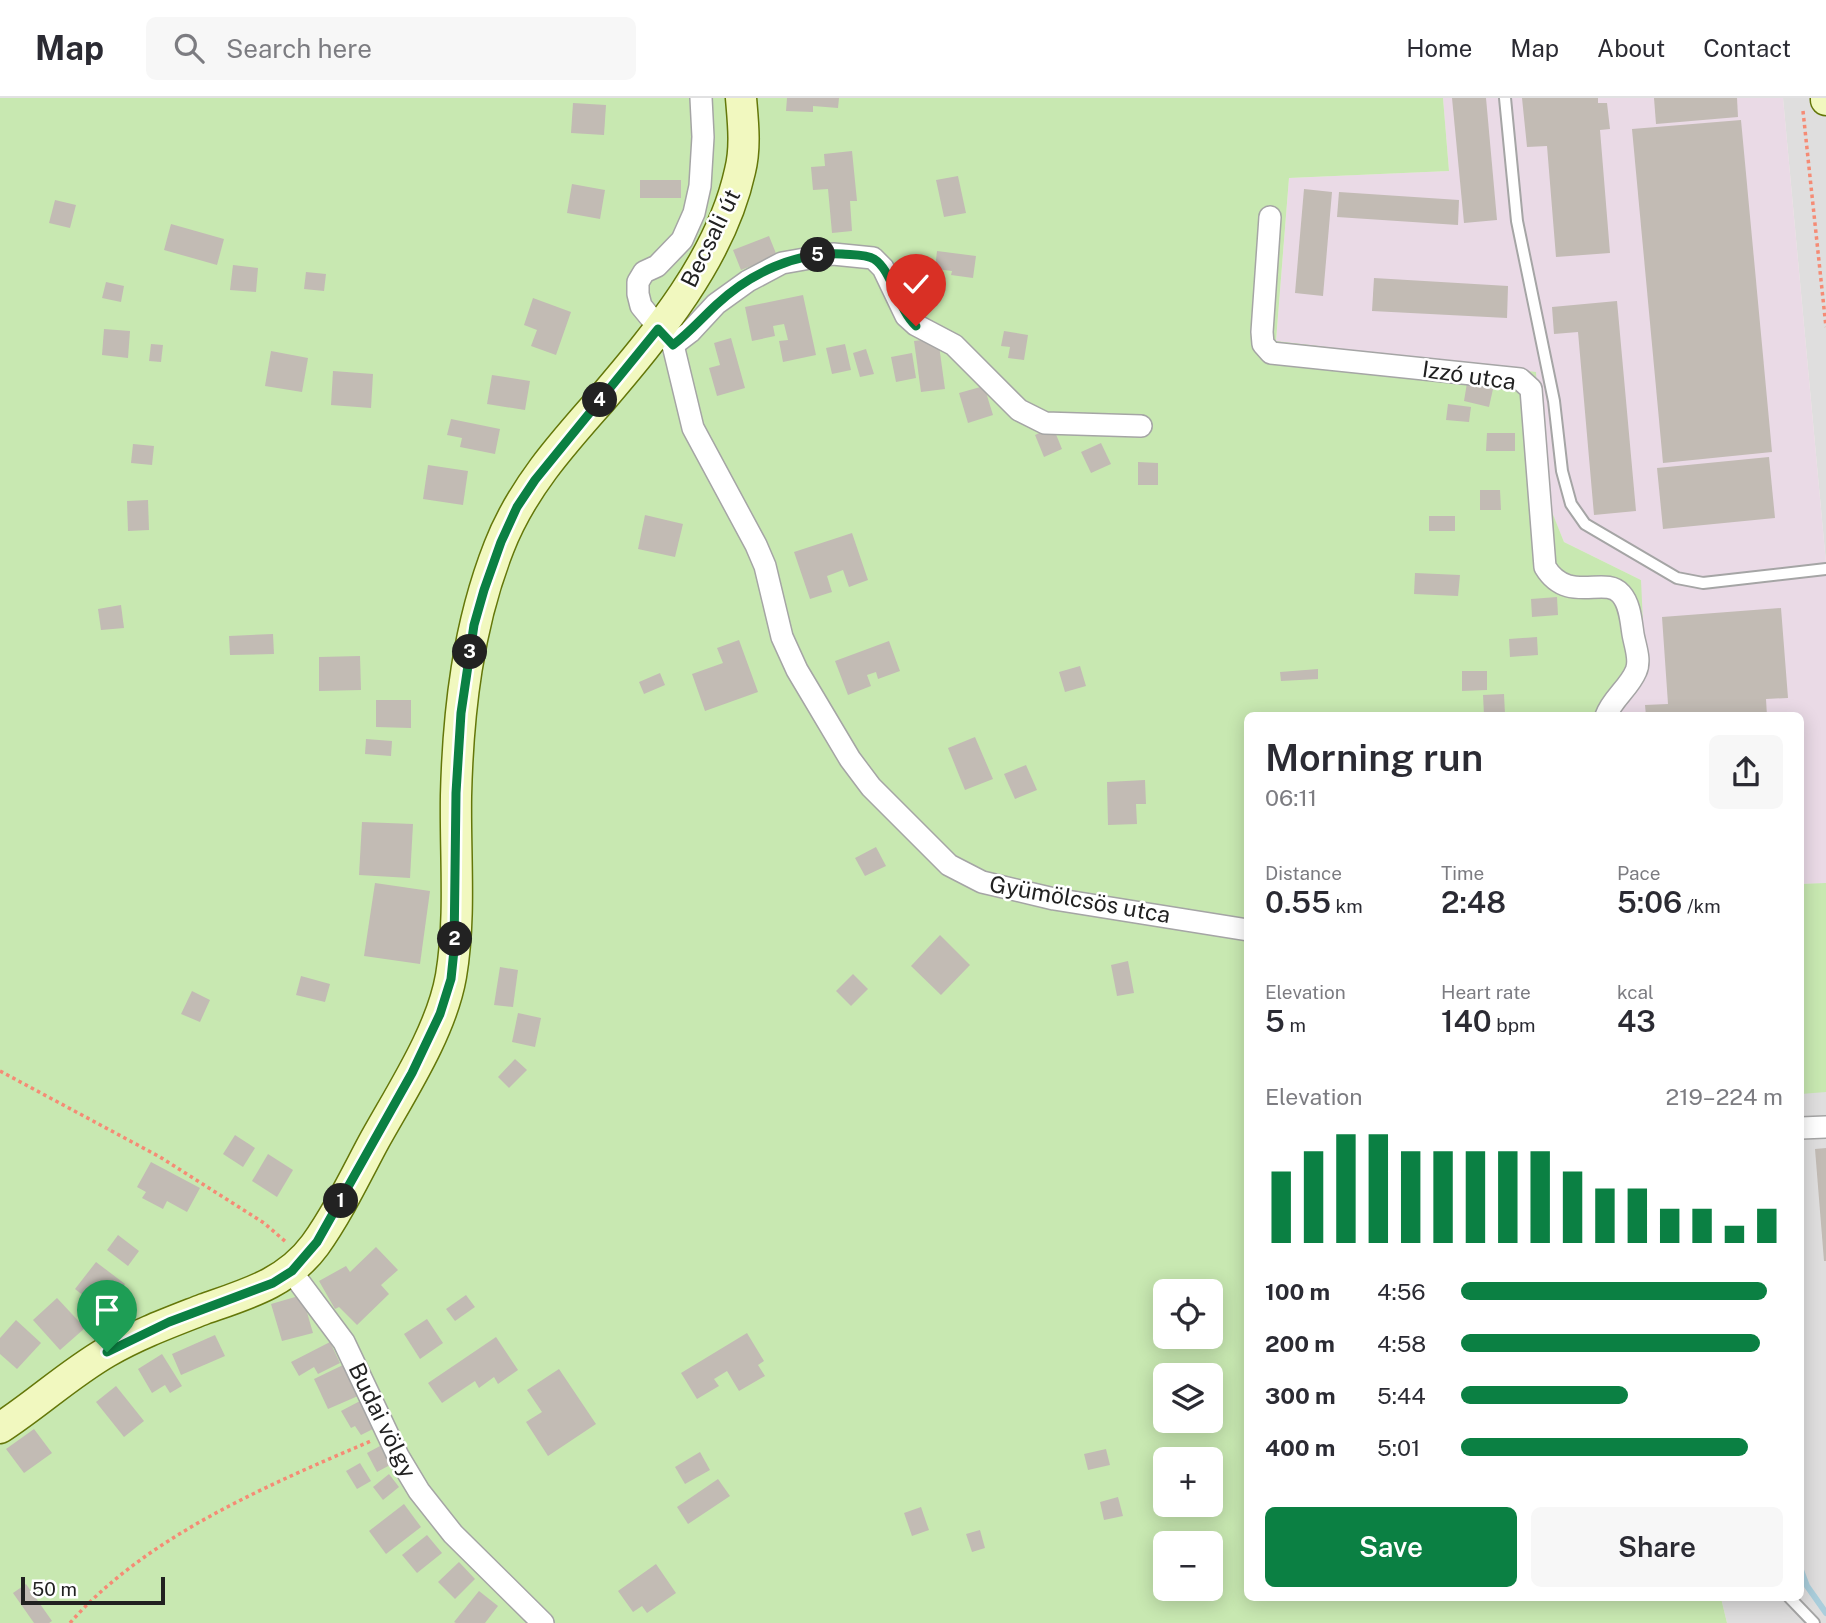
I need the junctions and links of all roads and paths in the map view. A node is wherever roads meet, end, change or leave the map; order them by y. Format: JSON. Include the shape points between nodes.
{"nodes":[{"id":1,"x":701,"y":98,"type":"edge"},
{"id":2,"x":741,"y":98,"type":"edge"},
{"id":3,"x":1505,"y":98,"type":"edge"},
{"id":4,"x":1802,"y":98,"type":"edge"},
{"id":5,"x":1270,"y":217,"type":"dead end"},
{"id":6,"x":1826,"y":327,"type":"edge"},
{"id":7,"x":665,"y":337,"type":"junction"},
{"id":8,"x":1141,"y":426,"type":"dead end"},
{"id":9,"x":1826,"y":569,"type":"edge"},
{"id":10,"x":1609,"y":712,"type":"edge"},
{"id":11,"x":1244,"y":929,"type":"edge"},
{"id":12,"x":0,"y":1071,"type":"edge"},
{"id":13,"x":1804,"y":1128,"type":"edge"},
{"id":14,"x":1826,"y":1128,"type":"edge"},
{"id":15,"x":298,"y":1264,"type":"junction"},
{"id":16,"x":0,"y":1427,"type":"edge"},
{"id":17,"x":387,"y":1434,"type":"junction"},
{"id":18,"x":1793,"y":1601,"type":"edge"},
{"id":19,"x":70,"y":1623,"type":"edge"},
{"id":20,"x":542,"y":1623,"type":"edge"},
{"id":21,"x":1814,"y":1623,"type":"edge"}],
"edges":[{"from":1,"to":7,"type":"street","name":"Becsali út","via":[[700,186],[694,213],[682,240],[638,282],[641,306]]},
{"from":2,"to":7,"type":"main road","name":"Becsali út","via":[[741,169],[730,205]]},
{"from":3,"to":9,"type":"lane","via":[[1517,220],[1571,504],[1586,524],[1677,578],[1703,583]]},
{"from":4,"to":6,"type":"path"},
{"from":5,"to":10,"type":"street","name":"Izzó utca","via":[[1262,332],[1263,344],[1271,353],[1520,379],[1531,389],[1545,567],[1558,583],[1568,587],[1614,589],[1628,608],[1636,671]]},
{"from":7,"to":8,"type":"street","via":[[690,332],[716,304],[782,262],[833,254],[873,258],[883,268],[906,316],[954,345],[1019,410],[1045,423]]},
{"from":7,"to":11,"type":"street","name":"Gyümölcsös utca","via":[[694,428],[756,545],[797,670],[871,787],[949,864],[982,882],[1054,899]]},
{"from":7,"to":15,"type":"main road","name":"Becsali út","via":[[535,480],[498,549],[474,625],[461,713],[451,979],[412,1073],[337,1210]]},
{"from":12,"to":15,"type":"path","via":[[160,1157],[264,1223]]},
{"from":13,"to":14,"type":"street"},
{"from":15,"to":16,"type":"main road","name":"Becsali út","via":[[262,1288],[128,1341]]},
{"from":15,"to":17,"type":"street","name":"Budai völgy","via":[[344,1342]]},
{"from":17,"to":19,"type":"path","via":[[187,1529],[86,1604]]},
{"from":17,"to":20,"type":"street","name":"Budai völgy","via":[[419,1491],[453,1534]]},
{"from":18,"to":21,"type":"lane"}]}
